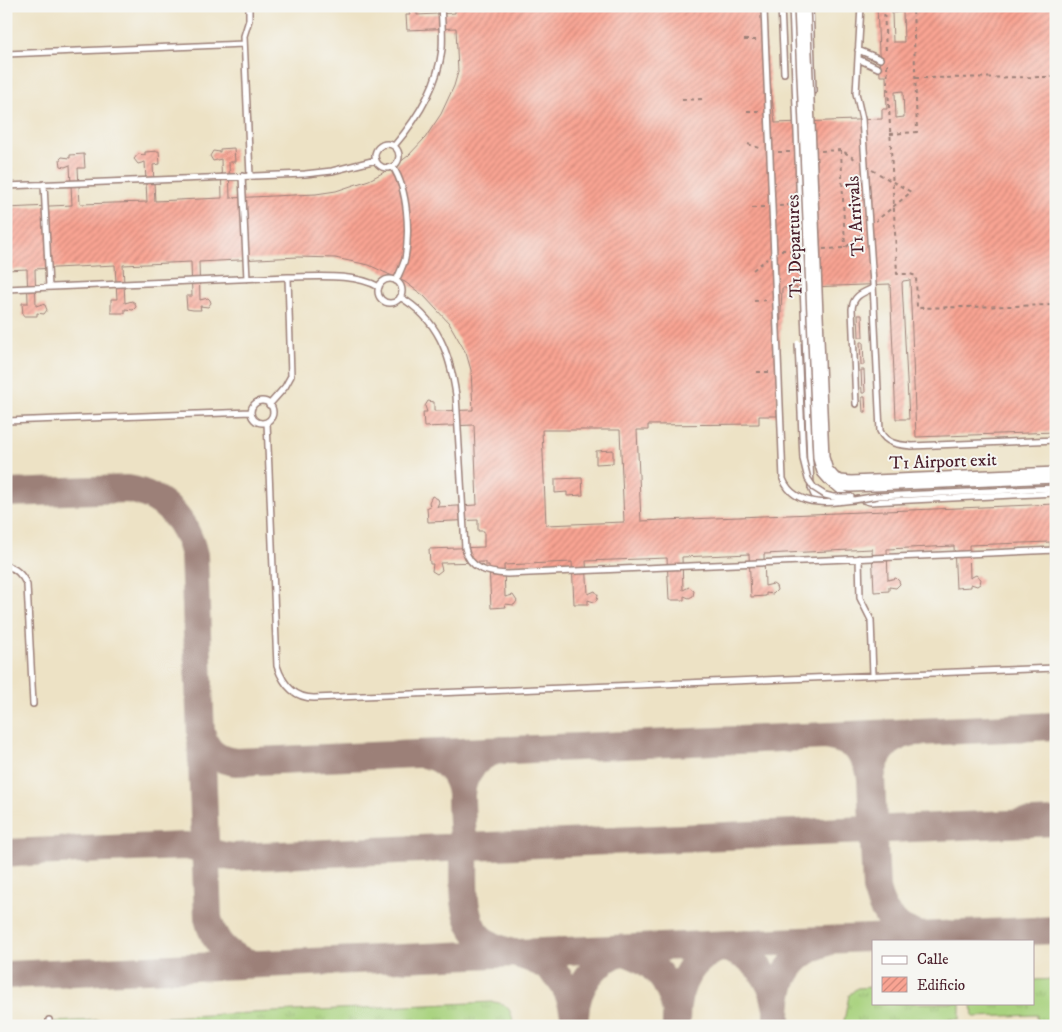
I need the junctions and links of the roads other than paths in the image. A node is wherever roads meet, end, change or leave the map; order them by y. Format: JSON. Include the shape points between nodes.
{"nodes":[{"id":1,"x":249,"y":6,"type":"edge"},
{"id":2,"x":441,"y":6,"type":"edge"},
{"id":3,"x":763,"y":6,"type":"edge"},
{"id":4,"x":781,"y":6,"type":"edge"},
{"id":5,"x":792,"y":6,"type":"edge"},
{"id":6,"x":802,"y":6,"type":"edge"},
{"id":7,"x":810,"y":6,"type":"edge"},
{"id":8,"x":861,"y":6,"type":"edge"},
{"id":9,"x":244,"y":44,"type":"junction"},
{"id":10,"x":858,"y":50,"type":"junction"},
{"id":11,"x":6,"y":54,"type":"edge"},
{"id":12,"x":858,"y":59,"type":"junction"},
{"id":13,"x":880,"y":59,"type":"dead end"},
{"id":14,"x":878,"y":68,"type":"dead end"},
{"id":15,"x":784,"y":73,"type":"dead end"},
{"id":16,"x":813,"y":93,"type":"dead end"},
{"id":17,"x":394,"y":146,"type":"junction"},
{"id":18,"x":376,"y":160,"type":"junction"},
{"id":19,"x":393,"y":167,"type":"junction"},
{"id":20,"x":242,"y":176,"type":"junction"},
{"id":21,"x":250,"y":176,"type":"junction"},
{"id":22,"x":44,"y":184,"type":"junction"},
{"id":23,"x":6,"y":186,"type":"edge"},
{"id":24,"x":817,"y":210,"type":"dead end"},
{"id":25,"x":288,"y":277,"type":"junction"},
{"id":26,"x":247,"y":279,"type":"junction"},
{"id":27,"x":396,"y":281,"type":"junction"},
{"id":28,"x":49,"y":287,"type":"junction"},
{"id":29,"x":378,"y":287,"type":"junction"},
{"id":30,"x":873,"y":288,"type":"junction"},
{"id":31,"x":6,"y":289,"type":"edge"},
{"id":32,"x":400,"y":297,"type":"junction"},
{"id":33,"x":798,"y":343,"type":"dead end"},
{"id":34,"x":269,"y":404,"type":"junction"},
{"id":35,"x":856,"y":404,"type":"dead end"},
{"id":36,"x":251,"y":412,"type":"junction"},
{"id":37,"x":6,"y":421,"type":"edge"},
{"id":38,"x":267,"y":422,"type":"junction"},
{"id":39,"x":1056,"y":440,"type":"edge"},
{"id":40,"x":1056,"y":476,"type":"edge"},
{"id":41,"x":833,"y":480,"type":"joint"},
{"id":42,"x":1056,"y":488,"type":"edge"},
{"id":43,"x":1056,"y":493,"type":"edge"},
{"id":44,"x":833,"y":500,"type":"junction"},
{"id":45,"x":870,"y":502,"type":"junction"},
{"id":46,"x":1056,"y":550,"type":"edge"},
{"id":47,"x":859,"y":558,"type":"junction"},
{"id":48,"x":6,"y":566,"type":"edge"},
{"id":49,"x":1056,"y":668,"type":"edge"},
{"id":50,"x":873,"y":675,"type":"junction"},
{"id":51,"x":33,"y":704,"type":"dead end"}],
"edges":[{"from":1,"to":9,"type":"lane"},
{"from":2,"to":17,"type":"lane","via":[[442,51],[435,77],[415,118]]},
{"from":3,"to":44,"type":"lane","bridge":true,"via":[[782,467],[786,486],[792,493],[819,503]]},
{"from":4,"to":15,"type":"lane"},
{"from":5,"to":45,"type":"lane","via":[[811,488],[824,502]]},
{"from":6,"to":41,"type":"main road","name":"T1 Departures","bridge":true,"via":[[821,458],[825,471]]},
{"from":7,"to":16,"type":"lane"},
{"from":8,"to":10,"type":"lane","name":"T1 Arrivals"},
{"from":9,"to":11,"type":"lane"},
{"from":9,"to":21,"type":"lane"},
{"from":10,"to":12,"type":"lane","name":"T1 Arrivals"},
{"from":10,"to":13,"type":"lane"},
{"from":12,"to":14,"type":"lane"},
{"from":12,"to":30,"type":"lane","name":"T1 Arrivals","via":[[856,93],[862,119]]},
{"from":17,"to":18,"type":"lane","via":[[386,144],[380,147],[375,154]]},
{"from":17,"to":19,"type":"lane","via":[[399,159]]},
{"from":18,"to":19,"type":"lane","via":[[380,166]]},
{"from":18,"to":21,"type":"lane","via":[[332,171]]},
{"from":19,"to":27,"type":"lane","via":[[402,186],[407,222],[405,259]]},
{"from":20,"to":21,"type":"lane"},
{"from":20,"to":22,"type":"lane"},
{"from":20,"to":26,"type":"lane"},
{"from":22,"to":23,"type":"lane"},
{"from":22,"to":28,"type":"lane"},
{"from":24,"to":45,"type":"lane","via":[[828,473],[832,484],[841,492]]},
{"from":25,"to":26,"type":"lane"},
{"from":25,"to":29,"type":"lane","via":[[331,276]]},
{"from":25,"to":34,"type":"lane","via":[[291,376]]},
{"from":26,"to":28,"type":"lane"},
{"from":27,"to":29,"type":"lane","via":[[389,279]]},
{"from":27,"to":32,"type":"lane","via":[[401,286]]},
{"from":28,"to":31,"type":"lane"},
{"from":29,"to":32,"type":"lane","via":[[379,296],[386,302],[394,302]]},
{"from":30,"to":35,"type":"lane","via":[[859,294],[853,301]]},
{"from":30,"to":39,"type":"lane","name":"T1 Arrivals","via":[[878,424],[883,437],[912,446]]},
{"from":32,"to":47,"type":"lane","via":[[425,318],[447,353],[456,395],[465,548],[470,561],[482,570],[507,574]]},
{"from":33,"to":44,"type":"lane","bridge":true,"via":[[803,458],[809,482]]},
{"from":34,"to":36,"type":"lane","via":[[257,403]]},
{"from":34,"to":38,"type":"lane","via":[[272,414]]},
{"from":36,"to":37,"type":"lane"},
{"from":36,"to":38,"type":"lane","via":[[255,421]]},
{"from":38,"to":50,"type":"lane","via":[[277,666],[286,686],[303,697]]},
{"from":40,"to":41,"type":"main road","name":"T1 Airport exit","via":[[851,484]]},
{"from":42,"to":44,"type":"lane","bridge":true},
{"from":43,"to":45,"type":"lane"},
{"from":46,"to":47,"type":"lane"},
{"from":47,"to":50,"type":"lane","via":[[860,598],[871,620]]},
{"from":48,"to":51,"type":"lane","via":[[17,571],[27,585]]},
{"from":49,"to":50,"type":"lane"}]}
